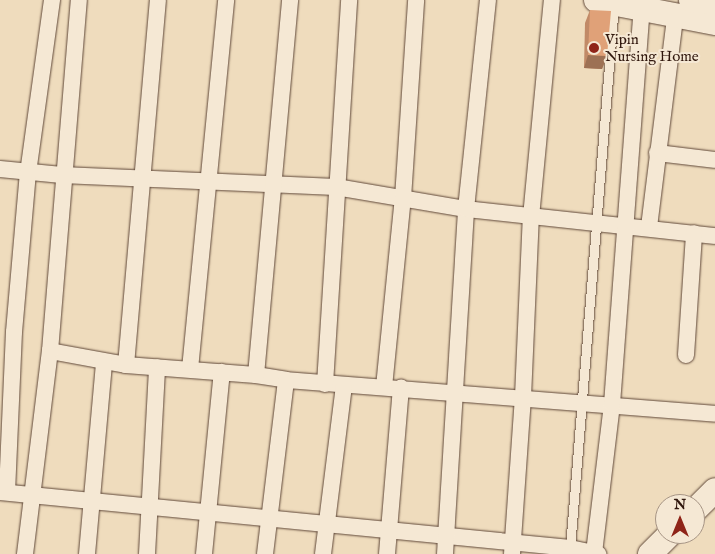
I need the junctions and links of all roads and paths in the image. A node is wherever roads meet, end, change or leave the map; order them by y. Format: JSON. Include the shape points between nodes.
{"nodes":[{"id":1,"x":52,"y":0,"type":"edge"},
{"id":2,"x":79,"y":0,"type":"edge"},
{"id":3,"x":158,"y":0,"type":"edge"},
{"id":4,"x":226,"y":0,"type":"edge"},
{"id":5,"x":290,"y":0,"type":"edge"},
{"id":6,"x":349,"y":0,"type":"edge"},
{"id":7,"x":416,"y":0,"type":"edge"},
{"id":8,"x":488,"y":0,"type":"edge"},
{"id":9,"x":552,"y":0,"type":"edge"},
{"id":10,"x":691,"y":0,"type":"edge"},
{"id":11,"x":605,"y":2,"type":"edge"},
{"id":12,"x":715,"y":3,"type":"edge"},
{"id":13,"x":642,"y":8,"type":"junction"},
{"id":14,"x":675,"y":17,"type":"junction"},
{"id":15,"x":715,"y":23,"type":"edge"},
{"id":16,"x":657,"y":153,"type":"junction"},
{"id":17,"x":715,"y":160,"type":"edge"},
{"id":18,"x":0,"y":169,"type":"edge"},
{"id":19,"x":28,"y":173,"type":"junction"},
{"id":20,"x":62,"y":175,"type":"junction"},
{"id":21,"x":143,"y":176,"type":"junction"},
{"id":22,"x":206,"y":181,"type":"junction"},
{"id":23,"x":273,"y":184,"type":"junction"},
{"id":24,"x":336,"y":187,"type":"junction"},
{"id":25,"x":403,"y":198,"type":"junction"},
{"id":26,"x":466,"y":209,"type":"junction"},
{"id":27,"x":531,"y":217,"type":"junction"},
{"id":28,"x":596,"y":224,"type":"junction"},
{"id":29,"x":626,"y":224,"type":"junction"},
{"id":30,"x":649,"y":228,"type":"junction"},
{"id":31,"x":694,"y":233,"type":"junction"},
{"id":32,"x":715,"y":236,"type":"edge"},
{"id":33,"x":50,"y":351,"type":"junction"},
{"id":34,"x":686,"y":355,"type":"dead end"},
{"id":35,"x":104,"y":362,"type":"junction"},
{"id":36,"x":126,"y":365,"type":"junction"},
{"id":37,"x":157,"y":367,"type":"junction"},
{"id":38,"x":190,"y":369,"type":"junction"},
{"id":39,"x":222,"y":372,"type":"junction"},
{"id":40,"x":256,"y":375,"type":"junction"},
{"id":41,"x":286,"y":380,"type":"junction"},
{"id":42,"x":325,"y":384,"type":"junction"},
{"id":43,"x":344,"y":386,"type":"junction"},
{"id":44,"x":384,"y":387,"type":"junction"},
{"id":45,"x":401,"y":388,"type":"junction"},
{"id":46,"x":454,"y":394,"type":"junction"},
{"id":47,"x":524,"y":397,"type":"junction"},
{"id":48,"x":581,"y":401,"type":"junction"},
{"id":49,"x":612,"y":404,"type":"junction"},
{"id":50,"x":715,"y":414,"type":"edge"},
{"id":51,"x":715,"y":490,"type":"edge"},
{"id":52,"x":3,"y":492,"type":"edge"},
{"id":53,"x":30,"y":494,"type":"junction"},
{"id":54,"x":92,"y":500,"type":"junction"},
{"id":55,"x":705,"y":500,"type":"edge"},
{"id":56,"x":150,"y":506,"type":"junction"},
{"id":57,"x":207,"y":512,"type":"junction"},
{"id":58,"x":267,"y":518,"type":"junction"},
{"id":59,"x":326,"y":524,"type":"junction"},
{"id":60,"x":389,"y":531,"type":"junction"},
{"id":61,"x":447,"y":537,"type":"junction"},
{"id":62,"x":660,"y":544,"type":"edge"},
{"id":63,"x":512,"y":548,"type":"edge"},
{"id":64,"x":570,"y":548,"type":"junction"},
{"id":65,"x":596,"y":553,"type":"edge"},
{"id":66,"x":25,"y":554,"type":"edge"},
{"id":67,"x":87,"y":554,"type":"edge"},
{"id":68,"x":147,"y":554,"type":"edge"},
{"id":69,"x":204,"y":554,"type":"edge"},
{"id":70,"x":265,"y":554,"type":"edge"},
{"id":71,"x":323,"y":554,"type":"edge"},
{"id":72,"x":387,"y":554,"type":"edge"},
{"id":73,"x":445,"y":554,"type":"edge"},
{"id":74,"x":650,"y":554,"type":"edge"}],
"edges":[{"from":1,"to":19,"type":"street"},
{"from":2,"to":20,"type":"street"},
{"from":3,"to":21,"type":"street"},
{"from":4,"to":22,"type":"street"},
{"from":5,"to":23,"type":"street"},
{"from":6,"to":24,"type":"street"},
{"from":7,"to":25,"type":"street"},
{"from":8,"to":26,"type":"street"},
{"from":9,"to":27,"type":"street"},
{"from":10,"to":12,"type":"main road"},
{"from":11,"to":13,"type":"main road"},
{"from":11,"to":28,"type":"lane"},
{"from":13,"to":14,"type":"main road"},
{"from":13,"to":29,"type":"street"},
{"from":14,"to":15,"type":"main road"},
{"from":14,"to":16,"type":"street"},
{"from":16,"to":17,"type":"street"},
{"from":16,"to":30,"type":"street"},
{"from":18,"to":19,"type":"street"},
{"from":19,"to":20,"type":"street"},
{"from":19,"to":52,"type":"street"},
{"from":20,"to":21,"type":"street"},
{"from":20,"to":33,"type":"street"},
{"from":21,"to":22,"type":"street"},
{"from":21,"to":36,"type":"street"},
{"from":22,"to":23,"type":"street"},
{"from":22,"to":38,"type":"street"},
{"from":23,"to":24,"type":"street"},
{"from":23,"to":40,"type":"street"},
{"from":24,"to":25,"type":"street"},
{"from":24,"to":42,"type":"street"},
{"from":25,"to":26,"type":"street"},
{"from":25,"to":44,"type":"street"},
{"from":26,"to":27,"type":"street"},
{"from":26,"to":46,"type":"street"},
{"from":27,"to":28,"type":"street"},
{"from":27,"to":47,"type":"street"},
{"from":28,"to":29,"type":"street"},
{"from":28,"to":48,"type":"lane"},
{"from":29,"to":30,"type":"street"},
{"from":29,"to":49,"type":"street"},
{"from":30,"to":31,"type":"street"},
{"from":31,"to":32,"type":"street"},
{"from":31,"to":34,"type":"street"},
{"from":33,"to":35,"type":"street"},
{"from":33,"to":53,"type":"street"},
{"from":35,"to":36,"type":"street"},
{"from":35,"to":54,"type":"street"},
{"from":36,"to":37,"type":"street"},
{"from":37,"to":38,"type":"street"},
{"from":37,"to":56,"type":"street"},
{"from":38,"to":39,"type":"street"},
{"from":39,"to":40,"type":"street"},
{"from":39,"to":57,"type":"street"},
{"from":40,"to":41,"type":"street"},
{"from":41,"to":42,"type":"street"},
{"from":41,"to":58,"type":"street"},
{"from":42,"to":43,"type":"street"},
{"from":43,"to":44,"type":"street"},
{"from":43,"to":59,"type":"street"},
{"from":44,"to":45,"type":"street"},
{"from":45,"to":46,"type":"street"},
{"from":45,"to":60,"type":"street"},
{"from":46,"to":47,"type":"street"},
{"from":46,"to":61,"type":"street"},
{"from":47,"to":48,"type":"street"},
{"from":47,"to":63,"type":"street"},
{"from":48,"to":49,"type":"street"},
{"from":48,"to":64,"type":"lane"},
{"from":49,"to":50,"type":"street"},
{"from":49,"to":65,"type":"street"},
{"from":51,"to":55,"type":"main road"},
{"from":52,"to":53,"type":"street"},
{"from":53,"to":54,"type":"street"},
{"from":53,"to":66,"type":"street"},
{"from":54,"to":56,"type":"street"},
{"from":54,"to":67,"type":"street"},
{"from":56,"to":57,"type":"street"},
{"from":56,"to":68,"type":"street"},
{"from":57,"to":58,"type":"street"},
{"from":57,"to":69,"type":"street"},
{"from":58,"to":59,"type":"street"},
{"from":58,"to":70,"type":"street"},
{"from":59,"to":60,"type":"street"},
{"from":59,"to":71,"type":"street"},
{"from":60,"to":61,"type":"street"},
{"from":60,"to":72,"type":"street"},
{"from":61,"to":63,"type":"street"},
{"from":61,"to":73,"type":"street"},
{"from":62,"to":74,"type":"main road"},
{"from":63,"to":64,"type":"street"},
{"from":64,"to":65,"type":"street"}]}
